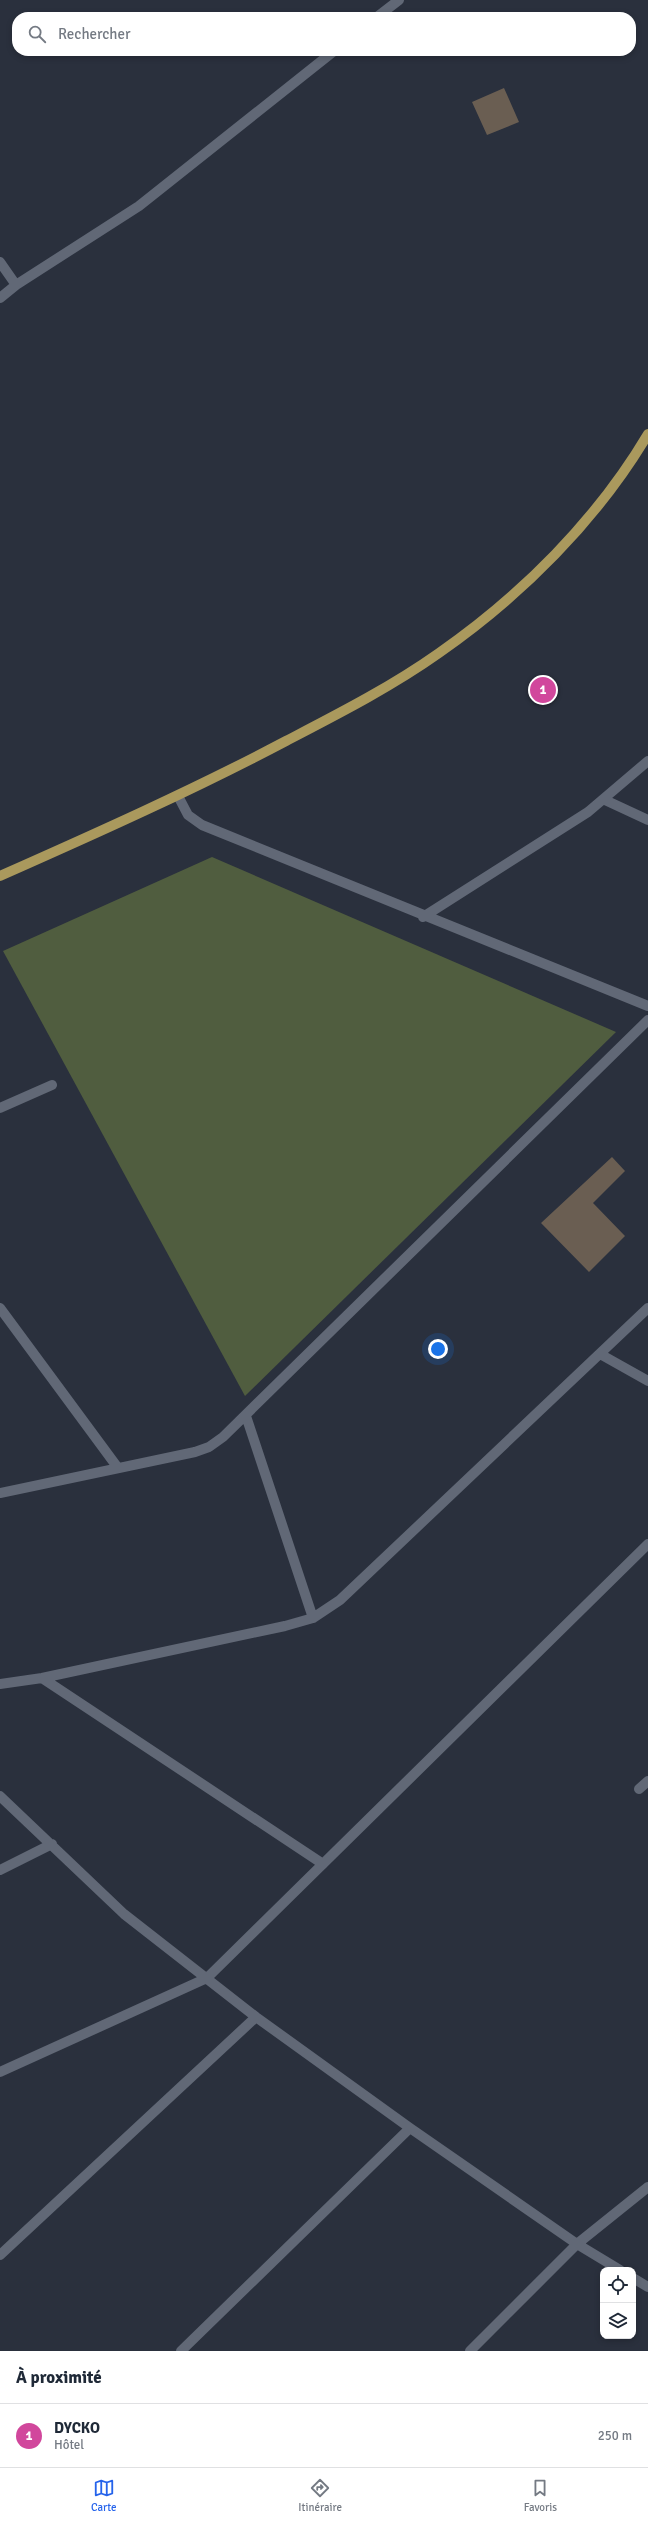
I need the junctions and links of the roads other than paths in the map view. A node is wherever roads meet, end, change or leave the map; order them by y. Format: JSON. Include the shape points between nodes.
{"nodes":[{"id":1,"x":399,"y":0,"type":"edge"},
{"id":2,"x":383,"y":12,"type":"edge"},
{"id":3,"x":328,"y":56,"type":"edge"},
{"id":4,"x":0,"y":262,"type":"edge"},
{"id":5,"x":16,"y":285,"type":"junction"},
{"id":6,"x":0,"y":298,"type":"edge"},
{"id":7,"x":648,"y":434,"type":"edge"},
{"id":8,"x":648,"y":762,"type":"edge"},
{"id":9,"x":178,"y":796,"type":"junction"},
{"id":10,"x":605,"y":800,"type":"junction"},
{"id":11,"x":648,"y":820,"type":"edge"},
{"id":12,"x":0,"y":876,"type":"edge"},
{"id":13,"x":423,"y":917,"type":"junction"},
{"id":14,"x":648,"y":1006,"type":"edge"},
{"id":15,"x":648,"y":1020,"type":"edge"},
{"id":16,"x":52,"y":1085,"type":"dead end"},
{"id":17,"x":0,"y":1108,"type":"edge"},
{"id":18,"x":0,"y":1308,"type":"edge"},
{"id":19,"x":648,"y":1308,"type":"edge"},
{"id":20,"x":600,"y":1354,"type":"junction"},
{"id":21,"x":648,"y":1381,"type":"edge"},
{"id":22,"x":246,"y":1416,"type":"junction"},
{"id":23,"x":118,"y":1468,"type":"junction"},
{"id":24,"x":0,"y":1493,"type":"edge"},
{"id":25,"x":648,"y":1544,"type":"edge"},
{"id":26,"x":312,"y":1618,"type":"junction"},
{"id":27,"x":42,"y":1678,"type":"junction"},
{"id":28,"x":0,"y":1684,"type":"edge"},
{"id":29,"x":648,"y":1781,"type":"edge"},
{"id":30,"x":639,"y":1789,"type":"dead end"},
{"id":31,"x":0,"y":1796,"type":"edge"},
{"id":32,"x":52,"y":1844,"type":"junction"},
{"id":33,"x":323,"y":1864,"type":"junction"},
{"id":34,"x":0,"y":1870,"type":"edge"},
{"id":35,"x":207,"y":1978,"type":"junction"},
{"id":36,"x":256,"y":2017,"type":"junction"},
{"id":37,"x":0,"y":2072,"type":"edge"},
{"id":38,"x":410,"y":2128,"type":"junction"},
{"id":39,"x":648,"y":2187,"type":"edge"},
{"id":40,"x":577,"y":2244,"type":"junction"},
{"id":41,"x":0,"y":2255,"type":"edge"},
{"id":42,"x":615,"y":2267,"type":"edge"},
{"id":43,"x":636,"y":2280,"type":"edge"},
{"id":44,"x":648,"y":2287,"type":"edge"},
{"id":45,"x":181,"y":2351,"type":"edge"},
{"id":46,"x":470,"y":2351,"type":"edge"}],
"edges":[{"from":1,"to":2,"type":"street"},
{"from":3,"to":5,"type":"street","via":[[139,206]]},
{"from":4,"to":5,"type":"street"},
{"from":5,"to":6,"type":"street"},
{"from":7,"to":9,"type":"main road","via":[[635,456],[579,528],[541,568],[478,624],[404,676],[343,711]]},
{"from":8,"to":10,"type":"street"},
{"from":9,"to":12,"type":"main road"},
{"from":9,"to":13,"type":"street","via":[[188,815],[202,825]]},
{"from":10,"to":11,"type":"street"},
{"from":10,"to":13,"type":"street","via":[[564,829]]},
{"from":13,"to":14,"type":"street"},
{"from":15,"to":22,"type":"street"},
{"from":16,"to":17,"type":"street"},
{"from":18,"to":23,"type":"street"},
{"from":19,"to":20,"type":"street"},
{"from":20,"to":21,"type":"street"},
{"from":20,"to":26,"type":"street","via":[[340,1600]]},
{"from":22,"to":23,"type":"street","via":[[209,1447]]},
{"from":22,"to":26,"type":"street"},
{"from":23,"to":24,"type":"street"},
{"from":25,"to":33,"type":"street"},
{"from":26,"to":27,"type":"street"},
{"from":27,"to":28,"type":"street"},
{"from":27,"to":33,"type":"street"},
{"from":29,"to":30,"type":"street"},
{"from":31,"to":32,"type":"street"},
{"from":32,"to":34,"type":"street"},
{"from":32,"to":35,"type":"street","via":[[124,1914]]},
{"from":33,"to":35,"type":"street"},
{"from":35,"to":36,"type":"street"},
{"from":35,"to":37,"type":"street"},
{"from":36,"to":38,"type":"street"},
{"from":36,"to":41,"type":"street"},
{"from":38,"to":40,"type":"street"},
{"from":38,"to":45,"type":"street"},
{"from":39,"to":40,"type":"street"},
{"from":40,"to":42,"type":"street"},
{"from":40,"to":46,"type":"street"},
{"from":43,"to":44,"type":"street"}]}
